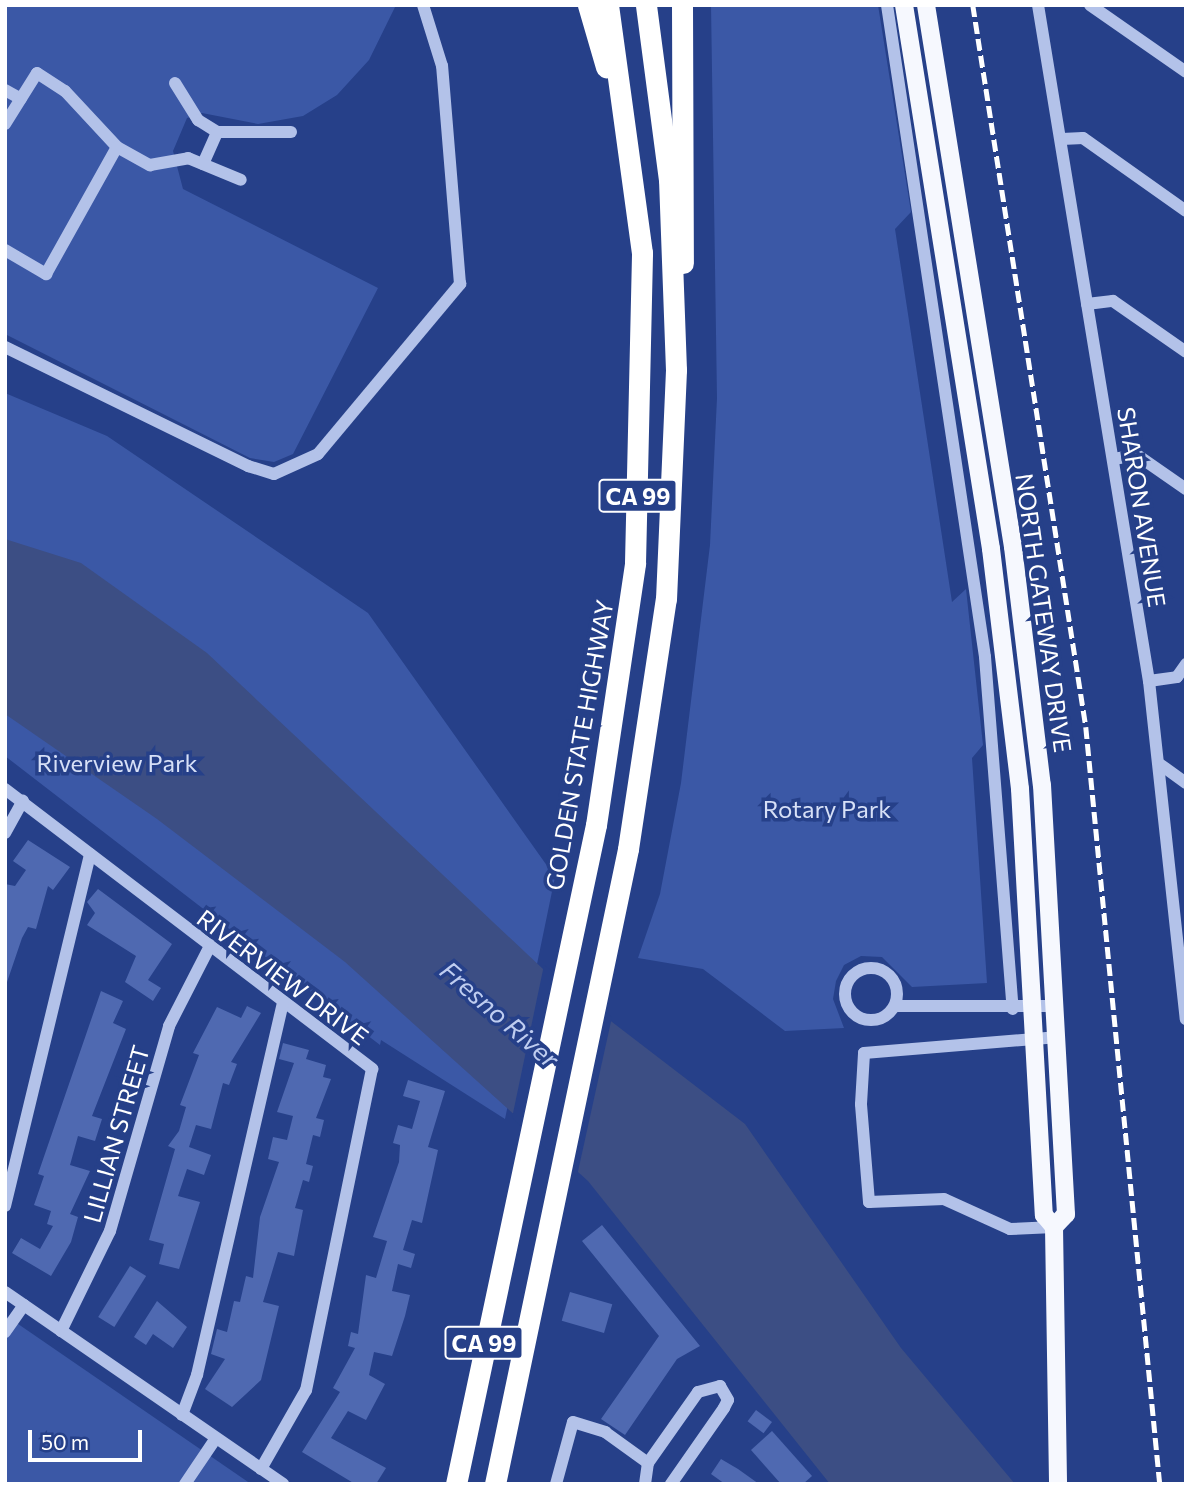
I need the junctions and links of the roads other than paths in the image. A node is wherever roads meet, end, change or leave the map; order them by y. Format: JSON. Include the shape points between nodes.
{"nodes":[{"id":1,"x":423,"y":5,"type":"edge"},
{"id":2,"x":588,"y":5,"type":"edge"},
{"id":3,"x":608,"y":5,"type":"edge"},
{"id":4,"x":646,"y":5,"type":"edge"},
{"id":5,"x":682,"y":5,"type":"edge"},
{"id":6,"x":887,"y":5,"type":"edge"},
{"id":7,"x":904,"y":5,"type":"edge"},
{"id":8,"x":926,"y":5,"type":"edge"},
{"id":9,"x":1038,"y":5,"type":"edge"},
{"id":10,"x":1090,"y":5,"type":"edge"},
{"id":11,"x":1186,"y":72,"type":"edge"},
{"id":12,"x":175,"y":83,"type":"dead end"},
{"id":13,"x":5,"y":90,"type":"edge"},
{"id":14,"x":21,"y":99,"type":"junction"},
{"id":15,"x":5,"y":124,"type":"edge"},
{"id":16,"x":217,"y":132,"type":"junction"},
{"id":17,"x":291,"y":132,"type":"dead end"},
{"id":18,"x":1062,"y":139,"type":"junction"},
{"id":19,"x":117,"y":147,"type":"junction"},
{"id":20,"x":203,"y":164,"type":"junction"},
{"id":21,"x":634,"y":164,"type":"junction"},
{"id":22,"x":241,"y":180,"type":"dead end"},
{"id":23,"x":1186,"y":211,"type":"edge"},
{"id":24,"x":5,"y":250,"type":"edge"},
{"id":25,"x":968,"y":268,"type":"junction"},
{"id":26,"x":938,"y":274,"type":"junction"},
{"id":27,"x":1087,"y":304,"type":"junction"},
{"id":28,"x":5,"y":346,"type":"edge"},
{"id":29,"x":1186,"y":352,"type":"edge"},
{"id":30,"x":676,"y":370,"type":"junction"},
{"id":31,"x":1113,"y":459,"type":"junction"},
{"id":32,"x":1186,"y":489,"type":"edge"},
{"id":33,"x":1026,"y":648,"type":"junction"},
{"id":34,"x":1005,"y":653,"type":"junction"},
{"id":35,"x":985,"y":657,"type":"junction"},
{"id":36,"x":1186,"y":664,"type":"edge"},
{"id":37,"x":1149,"y":681,"type":"junction"},
{"id":38,"x":1161,"y":765,"type":"junction"},
{"id":39,"x":1186,"y":783,"type":"edge"},
{"id":40,"x":5,"y":789,"type":"edge"},
{"id":41,"x":23,"y":802,"type":"junction"},
{"id":42,"x":5,"y":832,"type":"edge"},
{"id":43,"x":90,"y":854,"type":"junction"},
{"id":44,"x":209,"y":948,"type":"junction"},
{"id":45,"x":283,"y":1003,"type":"junction"},
{"id":46,"x":895,"y":1006,"type":"junction"},
{"id":47,"x":1057,"y":1006,"type":"junction"},
{"id":48,"x":1034,"y":1008,"type":"junction"},
{"id":49,"x":1013,"y":1009,"type":"junction"},
{"id":50,"x":1186,"y":1019,"type":"edge"},
{"id":51,"x":1058,"y":1037,"type":"junction"},
{"id":52,"x":1036,"y":1039,"type":"junction"},
{"id":53,"x":5,"y":1206,"type":"edge"},
{"id":54,"x":1054,"y":1227,"type":"junction"},
{"id":55,"x":5,"y":1292,"type":"edge"},
{"id":56,"x":24,"y":1305,"type":"junction"},
{"id":57,"x":61,"y":1331,"type":"junction"},
{"id":58,"x":5,"y":1332,"type":"edge"},
{"id":59,"x":182,"y":1415,"type":"junction"},
{"id":60,"x":216,"y":1438,"type":"junction"},
{"id":61,"x":648,"y":1463,"type":"junction"},
{"id":62,"x":261,"y":1469,"type":"junction"},
{"id":63,"x":1058,"y":1481,"type":"edge"},
{"id":64,"x":185,"y":1484,"type":"edge"},
{"id":65,"x":283,"y":1484,"type":"edge"},
{"id":66,"x":456,"y":1484,"type":"edge"},
{"id":67,"x":495,"y":1484,"type":"edge"},
{"id":68,"x":556,"y":1484,"type":"edge"},
{"id":69,"x":645,"y":1484,"type":"edge"},
{"id":70,"x":671,"y":1484,"type":"edge"}],
"edges":[{"from":1,"to":28,"type":"street","via":[[442,65],[460,284],[318,454],[274,474],[248,466]]},
{"from":2,"to":21,"type":"highway"},
{"from":3,"to":21,"type":"highway","name":"GOLDEN STATE HIGHWAY","number":"CA 99"},
{"from":4,"to":30,"type":"highway","number":"CA 99","via":[[669,180]]},
{"from":5,"to":30,"type":"highway","via":[[688,198]]},
{"from":6,"to":26,"type":"street"},
{"from":7,"to":26,"type":"main road","name":"NORTH GATEWAY DRIVE"},
{"from":8,"to":25,"type":"main road","name":"NORTH GATEWAY DRIVE"},
{"from":9,"to":18,"type":"street","name":"SHARON AVENUE"},
{"from":10,"to":11,"type":"street"},
{"from":12,"to":16,"type":"street","via":[[198,120]]},
{"from":13,"to":14,"type":"street"},
{"from":14,"to":15,"type":"street"},
{"from":14,"to":19,"type":"street","via":[[37,73],[65,91]]},
{"from":16,"to":17,"type":"street"},
{"from":16,"to":20,"type":"street"},
{"from":18,"to":23,"type":"street","via":[[1083,138]]},
{"from":18,"to":27,"type":"street","name":"SHARON AVENUE"},
{"from":19,"to":20,"type":"street","via":[[150,164],[188,158]]},
{"from":19,"to":24,"type":"street","via":[[46,274]]},
{"from":20,"to":22,"type":"street"},
{"from":21,"to":66,"type":"highway","name":"GOLDEN STATE HIGHWAY","number":"CA 99","via":[[643,307],[635,564],[596,825],[512,1203]]},
{"from":25,"to":26,"type":"street"},
{"from":25,"to":33,"type":"main road","name":"NORTH GATEWAY DRIVE"},
{"from":26,"to":34,"type":"main road","name":"NORTH GATEWAY DRIVE"},
{"from":26,"to":35,"type":"street"},
{"from":27,"to":29,"type":"street","via":[[1113,301]]},
{"from":27,"to":31,"type":"street","name":"SHARON AVENUE"},
{"from":30,"to":67,"type":"highway","number":"CA 99","via":[[666,599],[628,849]]},
{"from":31,"to":32,"type":"street","via":[[1137,455]]},
{"from":31,"to":37,"type":"street","name":"SHARON AVENUE"},
{"from":33,"to":34,"type":"street"},
{"from":33,"to":47,"type":"main road","name":"NORTH GATEWAY DRIVE"},
{"from":34,"to":35,"type":"street"},
{"from":34,"to":48,"type":"main road","name":"NORTH GATEWAY DRIVE"},
{"from":35,"to":49,"type":"street"},
{"from":36,"to":37,"type":"street","via":[[1177,677]]},
{"from":37,"to":38,"type":"street","name":"SHARON AVENUE"},
{"from":38,"to":39,"type":"street"},
{"from":38,"to":50,"type":"street","name":"SHARON AVENUE"},
{"from":40,"to":41,"type":"street","name":"RIVERVIEW DRIVE"},
{"from":41,"to":42,"type":"street"},
{"from":41,"to":43,"type":"street","name":"RIVERVIEW DRIVE"},
{"from":43,"to":44,"type":"street","name":"RIVERVIEW DRIVE"},
{"from":43,"to":53,"type":"street"},
{"from":44,"to":45,"type":"street","name":"RIVERVIEW DRIVE"},
{"from":44,"to":57,"type":"street","name":"LILLIAN STREET","via":[[169,1026],[110,1231]]},
{"from":45,"to":59,"type":"street","via":[[197,1375]]},
{"from":45,"to":62,"type":"street","name":"RIVERVIEW DRIVE","via":[[372,1069],[306,1390]]},
{"from":46,"to":46,"type":"street","via":[[893,979],[879,968],[854,973],[845,987],[850,1011],[864,1020],[882,1018]]},
{"from":46,"to":49,"type":"street"},
{"from":47,"to":48,"type":"street"},
{"from":47,"to":51,"type":"main road","name":"NORTH GATEWAY DRIVE"},
{"from":48,"to":49,"type":"street"},
{"from":48,"to":52,"type":"main road","name":"NORTH GATEWAY DRIVE"},
{"from":51,"to":52,"type":"street"},
{"from":51,"to":54,"type":"main road","name":"NORTH GATEWAY DRIVE","via":[[1066,1214]]},
{"from":52,"to":54,"type":"main road","name":"NORTH GATEWAY DRIVE","via":[[1044,1215]]},
{"from":52,"to":54,"type":"street","via":[[910,1044],[863,1053],[864,1166],[869,1202],[944,1199],[1010,1229]]},
{"from":54,"to":63,"type":"main road","name":"NORTH GATEWAY DRIVE"},
{"from":55,"to":56,"type":"street"},
{"from":56,"to":57,"type":"street"},
{"from":56,"to":58,"type":"street"},
{"from":57,"to":59,"type":"street"},
{"from":59,"to":60,"type":"street"},
{"from":60,"to":62,"type":"street"},
{"from":60,"to":64,"type":"street"},
{"from":61,"to":68,"type":"street","via":[[605,1432],[573,1422]]},
{"from":61,"to":69,"type":"street"},
{"from":61,"to":70,"type":"street","via":[[698,1392],[720,1385],[728,1400]]},
{"from":62,"to":65,"type":"street"}]}
